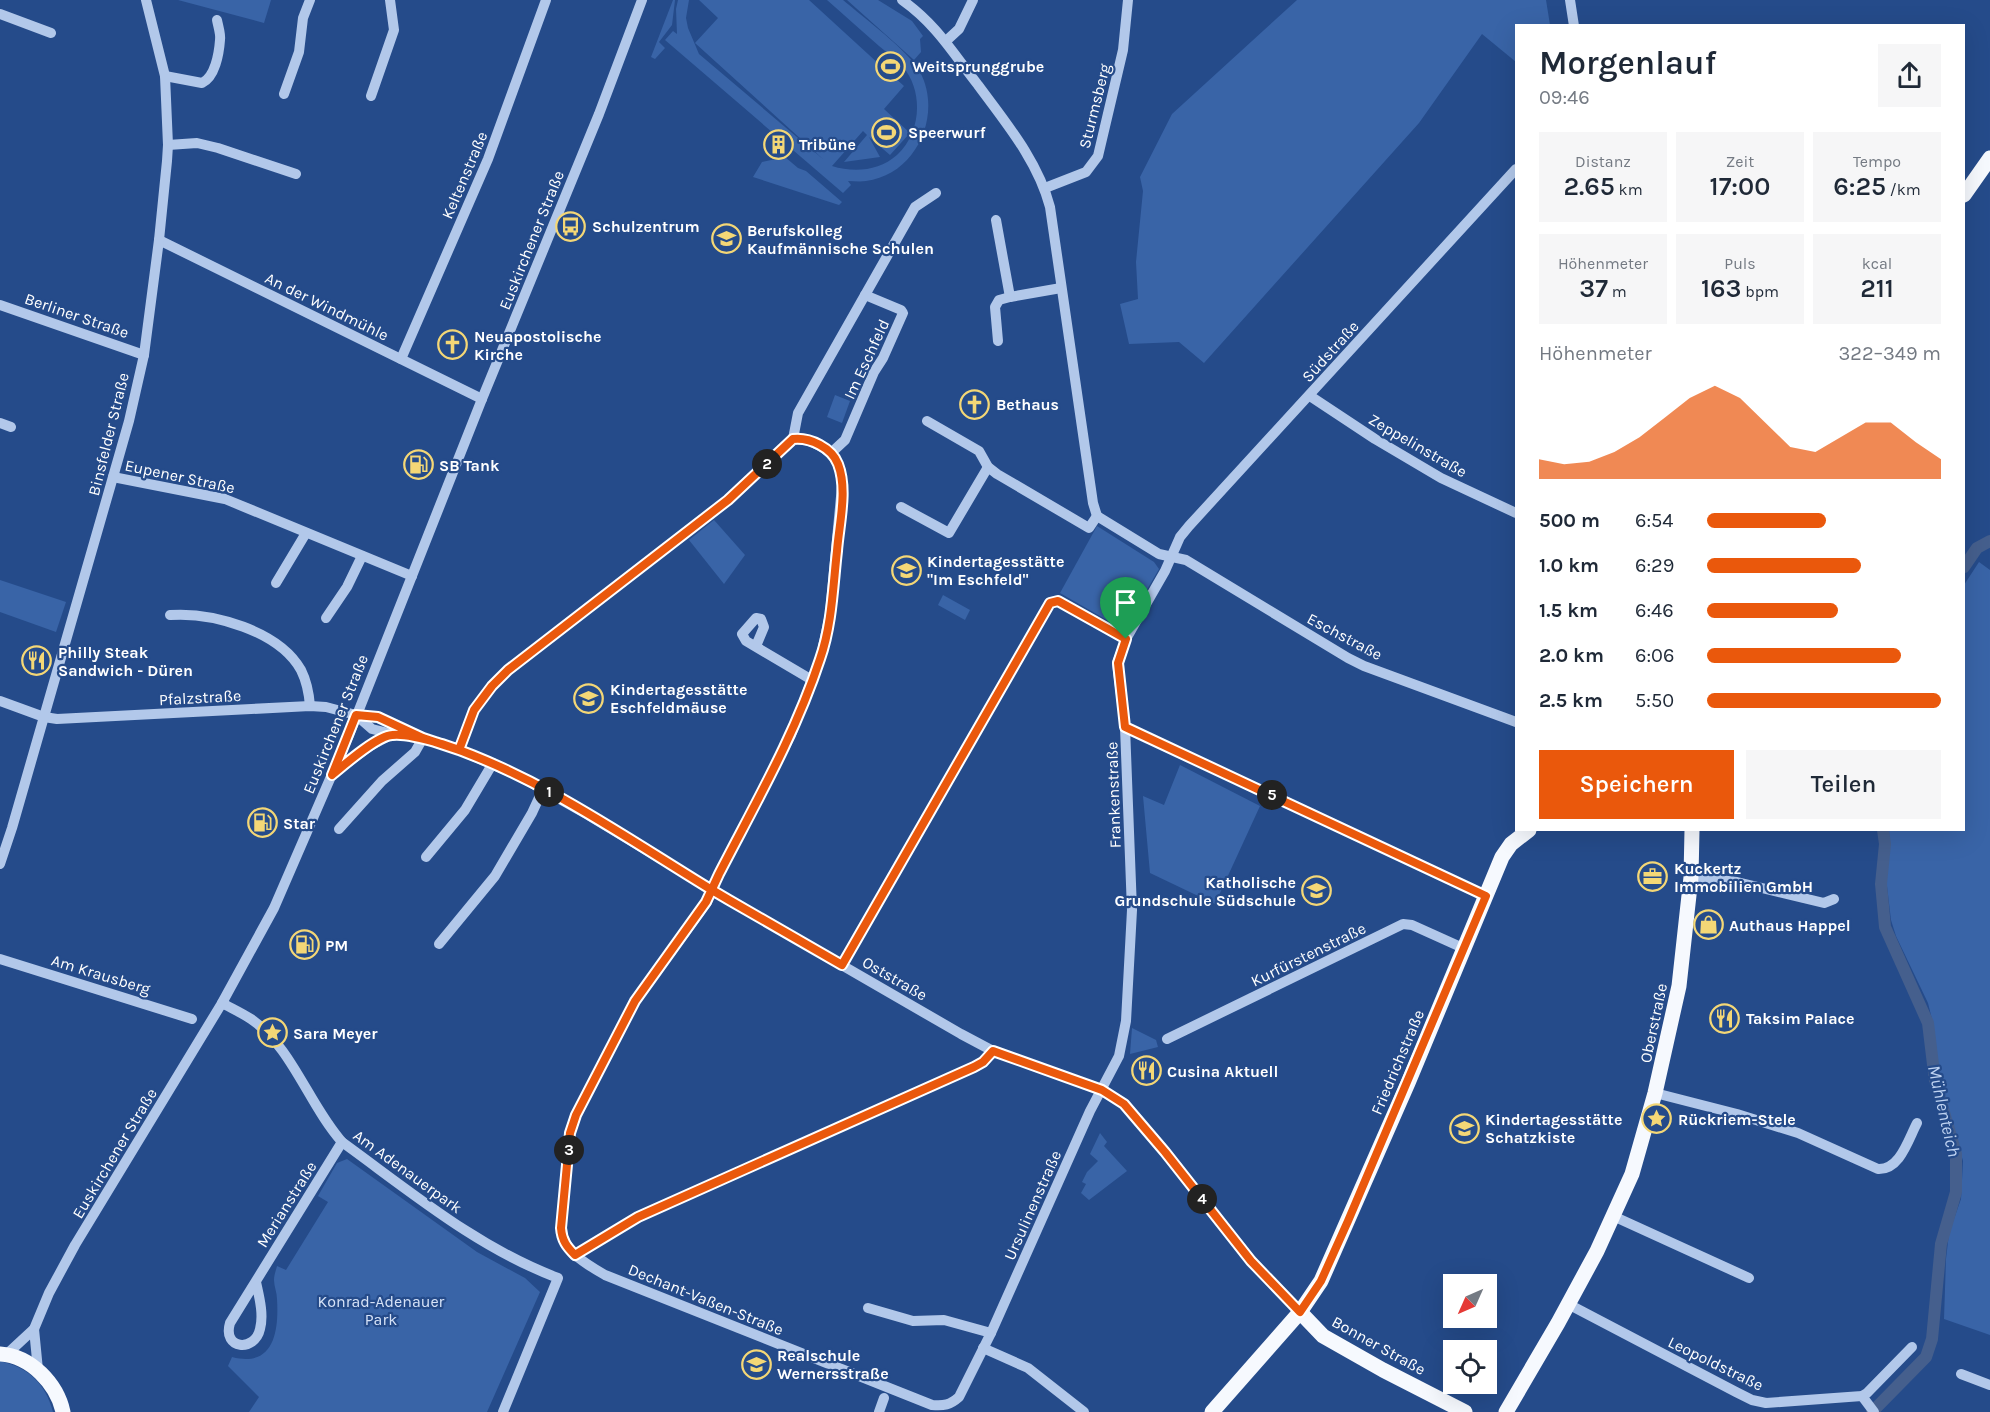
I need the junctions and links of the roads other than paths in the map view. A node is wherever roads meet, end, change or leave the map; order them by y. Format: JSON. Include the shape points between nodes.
{"nodes":[{"id":1,"x":146,"y":0,"type":"edge"},
{"id":2,"x":310,"y":0,"type":"edge"},
{"id":3,"x":390,"y":0,"type":"edge"},
{"id":4,"x":546,"y":0,"type":"edge"},
{"id":5,"x":642,"y":0,"type":"edge"},
{"id":6,"x":902,"y":0,"type":"edge"},
{"id":7,"x":973,"y":0,"type":"edge"},
{"id":8,"x":1128,"y":0,"type":"edge"},
{"id":9,"x":1570,"y":0,"type":"edge"},
{"id":10,"x":0,"y":14,"type":"edge"},
{"id":11,"x":217,"y":20,"type":"dead end"},
{"id":12,"x":1574,"y":24,"type":"edge"},
{"id":13,"x":51,"y":33,"type":"dead end"},
{"id":14,"x":946,"y":42,"type":"junction"},
{"id":15,"x":165,"y":76,"type":"junction"},
{"id":16,"x":285,"y":94,"type":"dead end"},
{"id":17,"x":371,"y":96,"type":"dead end"},
{"id":18,"x":168,"y":145,"type":"junction"},
{"id":19,"x":1990,"y":158,"type":"edge"},
{"id":20,"x":1515,"y":170,"type":"edge"},
{"id":21,"x":296,"y":174,"type":"dead end"},
{"id":22,"x":1045,"y":188,"type":"junction"},
{"id":23,"x":936,"y":193,"type":"dead end"},
{"id":24,"x":1965,"y":194,"type":"edge"},
{"id":25,"x":996,"y":220,"type":"dead end"},
{"id":26,"x":159,"y":240,"type":"junction"},
{"id":27,"x":1061,"y":288,"type":"junction"},
{"id":28,"x":864,"y":295,"type":"junction"},
{"id":29,"x":1010,"y":297,"type":"junction"},
{"id":30,"x":0,"y":305,"type":"edge"},
{"id":31,"x":998,"y":341,"type":"dead end"},
{"id":32,"x":144,"y":355,"type":"junction"},
{"id":33,"x":401,"y":359,"type":"junction"},
{"id":34,"x":1310,"y":396,"type":"junction"},
{"id":35,"x":482,"y":399,"type":"junction"},
{"id":36,"x":927,"y":422,"type":"dead end"},
{"id":37,"x":0,"y":423,"type":"edge"},
{"id":38,"x":11,"y":428,"type":"dead end"},
{"id":39,"x":793,"y":439,"type":"junction"},
{"id":40,"x":831,"y":453,"type":"junction"},
{"id":41,"x":988,"y":467,"type":"junction"},
{"id":42,"x":113,"y":477,"type":"junction"},
{"id":43,"x":901,"y":507,"type":"dead end"},
{"id":44,"x":1515,"y":513,"type":"edge"},
{"id":45,"x":1097,"y":516,"type":"junction"},
{"id":46,"x":306,"y":533,"type":"junction"},
{"id":47,"x":362,"y":556,"type":"junction"},
{"id":48,"x":1170,"y":556,"type":"junction"},
{"id":49,"x":412,"y":576,"type":"junction"},
{"id":50,"x":276,"y":583,"type":"dead end"},
{"id":51,"x":170,"y":615,"type":"dead end"},
{"id":52,"x":326,"y":618,"type":"dead end"},
{"id":53,"x":1126,"y":639,"type":"junction"},
{"id":54,"x":756,"y":646,"type":"dead end"},
{"id":55,"x":812,"y":681,"type":"junction"},
{"id":56,"x":0,"y":701,"type":"edge"},
{"id":57,"x":310,"y":706,"type":"junction"},
{"id":58,"x":356,"y":715,"type":"junction"},
{"id":59,"x":44,"y":717,"type":"junction"},
{"id":60,"x":1515,"y":722,"type":"edge"},
{"id":61,"x":1125,"y":727,"type":"junction"},
{"id":62,"x":392,"y":734,"type":"junction"},
{"id":63,"x":423,"y":738,"type":"junction"},
{"id":64,"x":459,"y":750,"type":"junction"},
{"id":65,"x":493,"y":763,"type":"junction"},
{"id":66,"x":332,"y":775,"type":"junction"},
{"id":67,"x":543,"y":789,"type":"junction"},
{"id":68,"x":339,"y":829,"type":"dead end"},
{"id":69,"x":1528,"y":831,"type":"edge"},
{"id":70,"x":1692,"y":831,"type":"edge"},
{"id":71,"x":426,"y":857,"type":"dead end"},
{"id":72,"x":0,"y":864,"type":"edge"},
{"id":73,"x":1691,"y":877,"type":"junction"},
{"id":74,"x":712,"y":890,"type":"junction"},
{"id":75,"x":1486,"y":896,"type":"junction"},
{"id":76,"x":1834,"y":899,"type":"dead end"},
{"id":77,"x":439,"y":944,"type":"dead end"},
{"id":78,"x":1463,"y":948,"type":"junction"},
{"id":79,"x":0,"y":959,"type":"edge"},
{"id":80,"x":842,"y":965,"type":"junction"},
{"id":81,"x":222,"y":1003,"type":"junction"},
{"id":82,"x":192,"y":1019,"type":"dead end"},
{"id":83,"x":1167,"y":1039,"type":"dead end"},
{"id":84,"x":993,"y":1051,"type":"junction"},
{"id":85,"x":1102,"y":1090,"type":"junction"},
{"id":86,"x":1655,"y":1093,"type":"junction"},
{"id":87,"x":1917,"y":1123,"type":"dead end"},
{"id":88,"x":342,"y":1142,"type":"junction"},
{"id":89,"x":1613,"y":1216,"type":"junction"},
{"id":90,"x":575,"y":1255,"type":"junction"},
{"id":91,"x":1749,"y":1278,"type":"dead end"},
{"id":92,"x":256,"y":1282,"type":"junction"},
{"id":93,"x":1568,"y":1304,"type":"junction"},
{"id":94,"x":868,"y":1308,"type":"dead end"},
{"id":95,"x":1300,"y":1312,"type":"junction"},
{"id":96,"x":34,"y":1329,"type":"junction"},
{"id":97,"x":991,"y":1333,"type":"junction"},
{"id":98,"x":1912,"y":1347,"type":"dead end"},
{"id":99,"x":983,"y":1348,"type":"junction"},
{"id":100,"x":3,"y":1354,"type":"edge"},
{"id":101,"x":38,"y":1370,"type":"junction"},
{"id":102,"x":1961,"y":1374,"type":"dead end"},
{"id":103,"x":1990,"y":1385,"type":"edge"},
{"id":104,"x":884,"y":1398,"type":"dead end"},
{"id":105,"x":1863,"y":1399,"type":"junction"},
{"id":106,"x":942,"y":1406,"type":"joint"},
{"id":107,"x":63,"y":1412,"type":"edge"},
{"id":108,"x":503,"y":1412,"type":"edge"},
{"id":109,"x":879,"y":1412,"type":"edge"},
{"id":110,"x":1084,"y":1412,"type":"edge"},
{"id":111,"x":1212,"y":1412,"type":"edge"},
{"id":112,"x":1465,"y":1412,"type":"edge"},
{"id":113,"x":1506,"y":1412,"type":"edge"},
{"id":114,"x":1874,"y":1412,"type":"edge"}],
"edges":[{"from":1,"to":15,"type":"street","name":"Binsfelder Straße"},
{"from":2,"to":16,"type":"street"},
{"from":3,"to":17,"type":"street","via":[[394,30]]},
{"from":4,"to":33,"type":"street","name":"Keltenstraße","via":[[488,159]]},
{"from":5,"to":35,"type":"street","name":"Euskirchener Straße"},
{"from":6,"to":14,"type":"street"},
{"from":7,"to":14,"type":"street","via":[[959,29]]},
{"from":8,"to":22,"type":"street","name":"Sturmsberg","via":[[1123,50],[1098,156],[1086,172]]},
{"from":9,"to":12,"type":"street"},
{"from":10,"to":13,"type":"street"},
{"from":11,"to":15,"type":"street","via":[[221,38],[209,79],[202,83]]},
{"from":14,"to":22,"type":"street","via":[[1016,137]]},
{"from":15,"to":18,"type":"street","name":"Binsfelder Straße"},
{"from":18,"to":21,"type":"street","via":[[207,145]]},
{"from":18,"to":26,"type":"street","name":"Binsfelder Straße"},
{"from":19,"to":24,"type":"main road"},
{"from":20,"to":34,"type":"street","name":"Südstraße"},
{"from":22,"to":27,"type":"street"},
{"from":23,"to":28,"type":"street","name":"Im Eschfeld","via":[[915,207]]},
{"from":25,"to":29,"type":"street"},
{"from":26,"to":32,"type":"street","name":"Binsfelder Straße"},
{"from":26,"to":33,"type":"street","name":"An der Windmühle"},
{"from":27,"to":29,"type":"street"},
{"from":27,"to":45,"type":"street"},
{"from":28,"to":39,"type":"street","name":"Im Eschfeld","via":[[798,413]]},
{"from":28,"to":40,"type":"street","name":"Im Eschfeld","via":[[903,313],[845,440]]},
{"from":29,"to":31,"type":"street","via":[[999,300],[995,307]]},
{"from":30,"to":32,"type":"street","name":"Berliner Straße"},
{"from":32,"to":42,"type":"street","name":"Binsfelder Straße"},
{"from":33,"to":35,"type":"street","name":"An der Windmühle"},
{"from":34,"to":44,"type":"street","name":"Zeppelinstraße","via":[[1431,472]]},
{"from":34,"to":48,"type":"street","name":"Südstraße","via":[[1189,526]]},
{"from":35,"to":49,"type":"street","name":"Euskirchener Straße"},
{"from":36,"to":41,"type":"street","via":[[979,451]]},
{"from":37,"to":38,"type":"street"},
{"from":39,"to":40,"type":"street","via":[[808,440]]},
{"from":39,"to":64,"type":"street","via":[[728,500],[508,670],[474,710]]},
{"from":40,"to":55,"type":"street","via":[[841,473],[841,507],[830,614]]},
{"from":41,"to":43,"type":"street","via":[[949,533]]},
{"from":41,"to":45,"type":"street","via":[[1089,528]]},
{"from":42,"to":46,"type":"street","name":"Eupener Straße","via":[[225,499]]},
{"from":42,"to":59,"type":"street","name":"Binsfelder Straße"},
{"from":45,"to":48,"type":"street","name":"Eschstraße","via":[[1159,554]]},
{"from":46,"to":47,"type":"street","name":"Eupener Straße"},
{"from":46,"to":50,"type":"street"},
{"from":47,"to":49,"type":"street","name":"Eupener Straße"},
{"from":47,"to":52,"type":"street"},
{"from":48,"to":53,"type":"street","name":"Südstraße","via":[[1165,572]]},
{"from":48,"to":60,"type":"street","name":"Eschstraße","via":[[1186,560],[1348,658]]},
{"from":49,"to":58,"type":"street","name":"Euskirchener Straße"},
{"from":51,"to":57,"type":"street","via":[[202,616],[230,623],[273,642],[301,670],[308,685]]},
{"from":53,"to":61,"type":"street","name":"Frankenstraße","via":[[1118,663]]},
{"from":53,"to":80,"type":"street","via":[[1058,601],[1050,603]]},
{"from":54,"to":55,"type":"street"},
{"from":55,"to":74,"type":"street","via":[[791,735]]},
{"from":56,"to":59,"type":"street","name":"Pfalzstraße"},
{"from":57,"to":58,"type":"street","name":"Pfalzstraße"},
{"from":57,"to":59,"type":"street","name":"Pfalzstraße"},
{"from":58,"to":62,"type":"street","name":"Oststraße","via":[[372,729]]},
{"from":58,"to":63,"type":"street","name":"Oststraße","via":[[378,717]]},
{"from":58,"to":66,"type":"street","name":"Euskirchener Straße"},
{"from":59,"to":72,"type":"street","name":"Binsfelder Straße"},
{"from":61,"to":75,"type":"street"},
{"from":61,"to":85,"type":"street","name":"Frankenstraße","via":[[1132,910],[1126,1021],[1119,1056]]},
{"from":62,"to":63,"type":"street","name":"Oststraße"},
{"from":62,"to":66,"type":"street"},
{"from":63,"to":64,"type":"street","name":"Oststraße"},
{"from":63,"to":68,"type":"street","via":[[415,752],[382,781]]},
{"from":64,"to":65,"type":"street","name":"Oststraße"},
{"from":65,"to":67,"type":"street","name":"Oststraße"},
{"from":65,"to":71,"type":"street","via":[[465,810]]},
{"from":66,"to":81,"type":"street","name":"Euskirchener Straße","via":[[274,909]]},
{"from":67,"to":74,"type":"street","name":"Oststraße"},
{"from":67,"to":77,"type":"street","via":[[495,876]]},
{"from":69,"to":75,"type":"main road","name":"Friedrichstraße","via":[[1502,857]]},
{"from":70,"to":73,"type":"main road","name":"Oberstraße"},
{"from":73,"to":76,"type":"street","via":[[1737,882],[1824,903]]},
{"from":73,"to":86,"type":"main road","name":"Oberstraße","via":[[1680,986]]},
{"from":74,"to":80,"type":"street","name":"Oststraße"},
{"from":74,"to":90,"type":"street","name":"Dechant-Vaßen-Straße","via":[[635,1001],[576,1115],[570,1133],[561,1228],[561,1238]]},
{"from":75,"to":78,"type":"main road","name":"Friedrichstraße"},
{"from":78,"to":83,"type":"street","name":"Kurfürstenstraße","via":[[1403,924]]},
{"from":78,"to":95,"type":"main road","name":"Friedrichstraße","via":[[1348,1221],[1321,1281]]},
{"from":79,"to":82,"type":"street","name":"Am Krausberg"},
{"from":80,"to":84,"type":"street","name":"Oststraße"},
{"from":81,"to":88,"type":"street","name":"Am Adenauerpark","via":[[251,1019],[273,1040]]},
{"from":81,"to":96,"type":"street","name":"Euskirchener Straße","via":[[94,1212],[49,1293]]},
{"from":84,"to":85,"type":"street","name":"Oststraße"},
{"from":84,"to":90,"type":"street","via":[[974,1067],[638,1217]]},
{"from":85,"to":95,"type":"street","name":"Bonner Straße","via":[[1124,1104],[1251,1261]]},
{"from":85,"to":97,"type":"street","name":"Ursulinenstraße"},
{"from":86,"to":87,"type":"street","via":[[1798,1133],[1884,1170],[1896,1162]]},
{"from":86,"to":89,"type":"main road","name":"Oberstraße","via":[[1632,1174]]},
{"from":88,"to":92,"type":"street","name":"Merianstraße"},
{"from":88,"to":108,"type":"street","name":"Am Adenauerpark","via":[[483,1243],[558,1278]]},
{"from":89,"to":91,"type":"street"},
{"from":89,"to":93,"type":"main road","name":"Oberstraße"},
{"from":90,"to":106,"type":"street","name":"Dechant-Vaßen-Straße","via":[[605,1275]]},
{"from":92,"to":92,"type":"street","name":"Merianstraße","via":[[230,1323],[229,1338],[241,1346],[257,1337],[260,1329]]},
{"from":93,"to":105,"type":"street","name":"Leopoldstraße","via":[[1752,1400],[1780,1404]]},
{"from":93,"to":113,"type":"main road","name":"Oberstraße"},
{"from":94,"to":97,"type":"street","via":[[913,1321],[944,1320]]},
{"from":95,"to":111,"type":"main road","name":"Friedrichstraße"},
{"from":95,"to":112,"type":"main road","name":"Bonner Straße","via":[[1323,1336]]},
{"from":96,"to":100,"type":"street","name":"Euskirchener Straße"},
{"from":96,"to":101,"type":"street","name":"Euskirchener Straße"},
{"from":97,"to":99,"type":"street","name":"Ursulinenstraße"},
{"from":98,"to":105,"type":"street"},
{"from":99,"to":106,"type":"street","name":"Ursulinenstraße","via":[[959,1397]]},
{"from":99,"to":110,"type":"street","via":[[1028,1368]]},
{"from":100,"to":101,"type":"main road"},
{"from":101,"to":107,"type":"main road","via":[[51,1384]]},
{"from":102,"to":103,"type":"street"},
{"from":104,"to":109,"type":"street"},
{"from":105,"to":114,"type":"street"}]}
